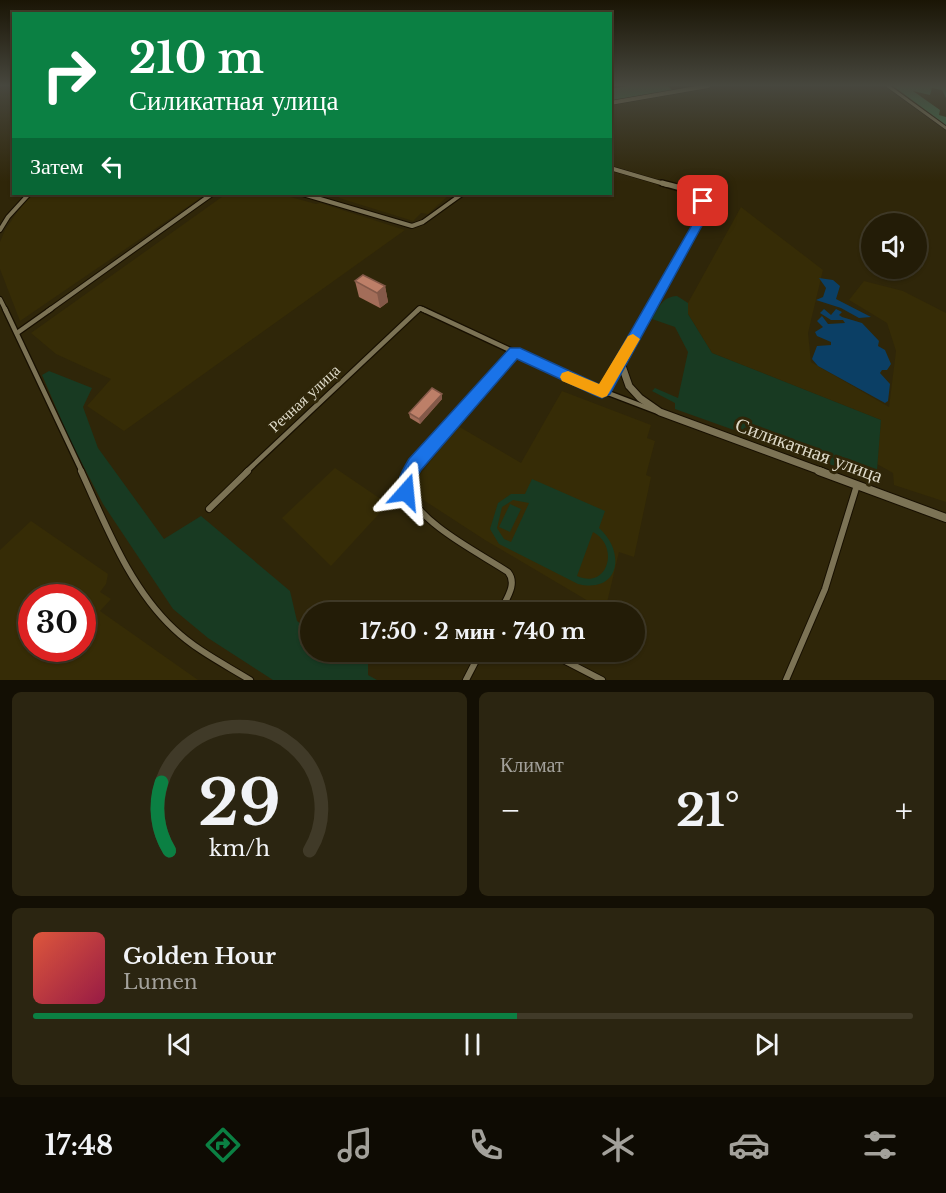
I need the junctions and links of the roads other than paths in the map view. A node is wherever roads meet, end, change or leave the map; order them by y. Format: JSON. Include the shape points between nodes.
{"nodes":[{"id":1,"x":932,"y":118,"type":"edge"},
{"id":2,"x":946,"y":128,"type":"edge"},
{"id":3,"x":612,"y":169,"type":"edge"},
{"id":4,"x":28,"y":195,"type":"edge"},
{"id":5,"x":211,"y":195,"type":"edge"},
{"id":6,"x":306,"y":195,"type":"edge"},
{"id":7,"x":461,"y":195,"type":"edge"},
{"id":8,"x":0,"y":230,"type":"edge"},
{"id":9,"x":0,"y":299,"type":"edge"},
{"id":10,"x":17,"y":333,"type":"junction"},
{"id":11,"x":515,"y":352,"type":"junction"},
{"id":12,"x":621,"y":363,"type":"junction"},
{"id":13,"x":602,"y":392,"type":"junction"},
{"id":14,"x":660,"y":412,"type":"junction"},
{"id":15,"x":857,"y":485,"type":"junction"},
{"id":16,"x":209,"y":509,"type":"dead end"},
{"id":17,"x":946,"y":518,"type":"edge"},
{"id":18,"x":505,"y":602,"type":"edge"},
{"id":19,"x":475,"y":662,"type":"edge"},
{"id":20,"x":567,"y":662,"type":"edge"},
{"id":21,"x":250,"y":680,"type":"edge"},
{"id":22,"x":466,"y":680,"type":"edge"},
{"id":23,"x":602,"y":680,"type":"edge"},
{"id":24,"x":786,"y":680,"type":"edge"}],
"edges":[{"from":1,"to":2,"type":"street"},
{"from":3,"to":12,"type":"street","via":[[692,192],[705,206]]},
{"from":4,"to":8,"type":"street"},
{"from":5,"to":10,"type":"street"},
{"from":6,"to":7,"type":"street","via":[[412,226]]},
{"from":9,"to":10,"type":"street"},
{"from":10,"to":21,"type":"street","via":[[135,581],[175,629]]},
{"from":11,"to":13,"type":"street"},
{"from":11,"to":16,"type":"street","name":"Речная улица","via":[[420,308]]},
{"from":11,"to":18,"type":"street","via":[[415,464],[406,492],[432,522],[508,572],[513,585]]},
{"from":12,"to":13,"type":"street"},
{"from":12,"to":14,"type":"street","name":"Силикатная улица","via":[[627,384]]},
{"from":13,"to":14,"type":"street"},
{"from":14,"to":15,"type":"street","name":"Силикатная улица"},
{"from":15,"to":17,"type":"street","name":"Силикатная улица"},
{"from":15,"to":24,"type":"street","via":[[825,589]]},
{"from":19,"to":22,"type":"street"},
{"from":20,"to":23,"type":"street"}]}
